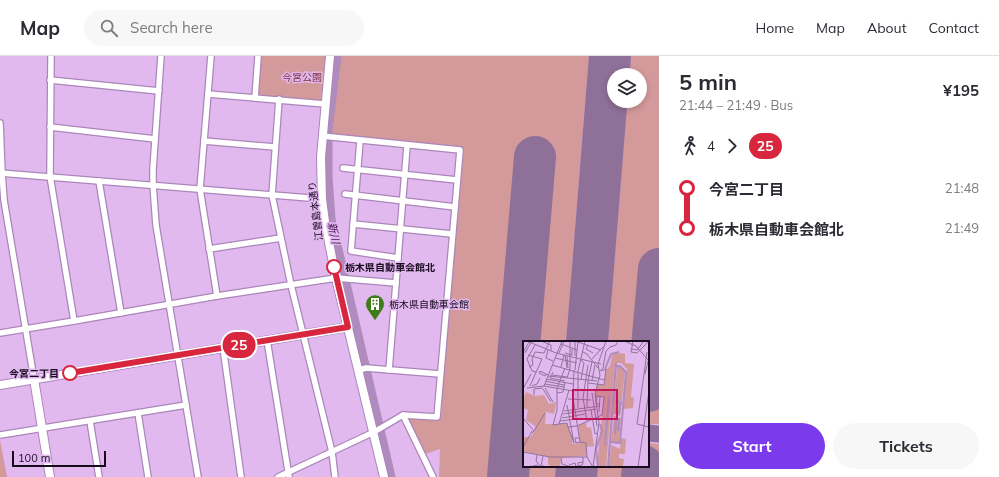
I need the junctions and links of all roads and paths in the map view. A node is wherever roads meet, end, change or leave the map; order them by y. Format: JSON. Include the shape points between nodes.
{"nodes":[{"id":1,"x":51,"y":56,"type":"edge"},
{"id":2,"x":162,"y":56,"type":"edge"},
{"id":3,"x":211,"y":56,"type":"edge"},
{"id":4,"x":258,"y":56,"type":"edge"},
{"id":5,"x":330,"y":56,"type":"edge"},
{"id":6,"x":50,"y":80,"type":"junction"},
{"id":7,"x":159,"y":91,"type":"junction"},
{"id":8,"x":208,"y":94,"type":"junction"},
{"id":9,"x":255,"y":98,"type":"junction"},
{"id":10,"x":279,"y":100,"type":"junction"},
{"id":11,"x":325,"y":104,"type":"junction"},
{"id":12,"x":0,"y":123,"type":"edge"},
{"id":13,"x":50,"y":127,"type":"junction"},
{"id":14,"x":322,"y":136,"type":"junction"},
{"id":15,"x":155,"y":139,"type":"junction"},
{"id":16,"x":204,"y":141,"type":"junction"},
{"id":17,"x":360,"y":141,"type":"junction"},
{"id":18,"x":407,"y":146,"type":"junction"},
{"id":19,"x":275,"y":147,"type":"junction"},
{"id":20,"x":343,"y":168,"type":"dead end"},
{"id":21,"x":358,"y":169,"type":"junction"},
{"id":22,"x":1,"y":173,"type":"edge"},
{"id":23,"x":405,"y":174,"type":"junction"},
{"id":24,"x":50,"y":176,"type":"junction"},
{"id":25,"x":457,"y":180,"type":"junction"},
{"id":26,"x":99,"y":181,"type":"junction"},
{"id":27,"x":153,"y":185,"type":"junction"},
{"id":28,"x":200,"y":189,"type":"junction"},
{"id":29,"x":272,"y":194,"type":"junction"},
{"id":30,"x":345,"y":194,"type":"dead end"},
{"id":31,"x":356,"y":196,"type":"junction"},
{"id":32,"x":322,"y":199,"type":"junction"},
{"id":33,"x":403,"y":201,"type":"junction"},
{"id":34,"x":455,"y":207,"type":"junction"},
{"id":35,"x":353,"y":224,"type":"junction"},
{"id":36,"x":400,"y":229,"type":"junction"},
{"id":37,"x":452,"y":234,"type":"junction"},
{"id":38,"x":281,"y":238,"type":"junction"},
{"id":39,"x":209,"y":249,"type":"junction"},
{"id":40,"x":398,"y":258,"type":"junction"},
{"id":41,"x":336,"y":278,"type":"junction"},
{"id":42,"x":396,"y":283,"type":"junction"},
{"id":43,"x":291,"y":285,"type":"junction"},
{"id":44,"x":217,"y":296,"type":"junction"},
{"id":45,"x":169,"y":305,"type":"junction"},
{"id":46,"x":121,"y":313,"type":"junction"},
{"id":47,"x":74,"y":322,"type":"junction"},
{"id":48,"x":348,"y":327,"type":"junction"},
{"id":49,"x":25,"y":330,"type":"junction"},
{"id":50,"x":0,"y":333,"type":"edge"},
{"id":51,"x":304,"y":334,"type":"junction"},
{"id":52,"x":267,"y":340,"type":"junction"},
{"id":53,"x":223,"y":347,"type":"junction"},
{"id":54,"x":177,"y":354,"type":"junction"},
{"id":55,"x":359,"y":370,"type":"junction"},
{"id":56,"x":389,"y":370,"type":"junction"},
{"id":57,"x":440,"y":374,"type":"junction"},
{"id":58,"x":34,"y":379,"type":"junction"},
{"id":59,"x":0,"y":384,"type":"edge"},
{"id":60,"x":186,"y":405,"type":"junction"},
{"id":61,"x":138,"y":413,"type":"junction"},
{"id":62,"x":403,"y":416,"type":"junction"},
{"id":63,"x":90,"y":421,"type":"junction"},
{"id":64,"x":42,"y":429,"type":"junction"},
{"id":65,"x":374,"y":432,"type":"junction"},
{"id":66,"x":0,"y":435,"type":"edge"},
{"id":67,"x":332,"y":452,"type":"junction"},
{"id":68,"x":289,"y":474,"type":"edge"},
{"id":69,"x":48,"y":477,"type":"edge"},
{"id":70,"x":99,"y":477,"type":"edge"},
{"id":71,"x":148,"y":477,"type":"edge"},
{"id":72,"x":198,"y":477,"type":"edge"},
{"id":73,"x":241,"y":477,"type":"edge"},
{"id":74,"x":278,"y":477,"type":"edge"},
{"id":75,"x":336,"y":477,"type":"edge"},
{"id":76,"x":384,"y":477,"type":"edge"},
{"id":77,"x":433,"y":477,"type":"edge"}],
"edges":[{"from":1,"to":6,"type":"street"},
{"from":2,"to":7,"type":"street"},
{"from":3,"to":8,"type":"street"},
{"from":4,"to":9,"type":"street"},
{"from":5,"to":11,"type":"street","name":"江曽島本通り"},
{"from":6,"to":7,"type":"street"},
{"from":6,"to":13,"type":"street"},
{"from":7,"to":15,"type":"street"},
{"from":8,"to":9,"type":"street"},
{"from":8,"to":16,"type":"street"},
{"from":9,"to":10,"type":"street"},
{"from":10,"to":11,"type":"street"},
{"from":10,"to":19,"type":"street"},
{"from":11,"to":14,"type":"street","name":"江曽島本通り"},
{"from":12,"to":22,"type":"street"},
{"from":13,"to":15,"type":"street"},
{"from":13,"to":24,"type":"street"},
{"from":14,"to":17,"type":"street"},
{"from":14,"to":32,"type":"street","name":"江曽島本通り"},
{"from":15,"to":27,"type":"street"},
{"from":16,"to":19,"type":"street"},
{"from":16,"to":28,"type":"street"},
{"from":17,"to":18,"type":"street"},
{"from":17,"to":21,"type":"street"},
{"from":18,"to":23,"type":"street"},
{"from":18,"to":25,"type":"street","via":[[460,150]]},
{"from":19,"to":29,"type":"street"},
{"from":20,"to":21,"type":"street"},
{"from":21,"to":23,"type":"street"},
{"from":21,"to":31,"type":"street"},
{"from":22,"to":24,"type":"street"},
{"from":22,"to":49,"type":"street"},
{"from":23,"to":25,"type":"street"},
{"from":23,"to":33,"type":"street"},
{"from":24,"to":26,"type":"street"},
{"from":24,"to":47,"type":"street"},
{"from":25,"to":34,"type":"street"},
{"from":26,"to":27,"type":"street"},
{"from":26,"to":46,"type":"street"},
{"from":27,"to":28,"type":"street"},
{"from":27,"to":45,"type":"street","via":[[156,225]]},
{"from":28,"to":29,"type":"street"},
{"from":28,"to":39,"type":"street"},
{"from":29,"to":32,"type":"street"},
{"from":29,"to":38,"type":"street"},
{"from":30,"to":31,"type":"street"},
{"from":31,"to":33,"type":"street"},
{"from":31,"to":35,"type":"street"},
{"from":32,"to":41,"type":"street","name":"江曽島本通り"},
{"from":33,"to":34,"type":"street"},
{"from":33,"to":36,"type":"street"},
{"from":34,"to":37,"type":"street"},
{"from":35,"to":36,"type":"street"},
{"from":35,"to":40,"type":"street","via":[[351,252]]},
{"from":36,"to":37,"type":"street"},
{"from":36,"to":40,"type":"street"},
{"from":37,"to":57,"type":"street"},
{"from":38,"to":39,"type":"street"},
{"from":38,"to":43,"type":"street"},
{"from":39,"to":44,"type":"street"},
{"from":40,"to":42,"type":"street"},
{"from":41,"to":42,"type":"street"},
{"from":41,"to":43,"type":"street"},
{"from":41,"to":48,"type":"street","name":"江曽島本通り"},
{"from":42,"to":56,"type":"street"},
{"from":43,"to":44,"type":"street"},
{"from":43,"to":51,"type":"street"},
{"from":44,"to":45,"type":"street"},
{"from":45,"to":46,"type":"street"},
{"from":45,"to":54,"type":"street"},
{"from":46,"to":47,"type":"street"},
{"from":47,"to":49,"type":"street"},
{"from":48,"to":51,"type":"street"},
{"from":48,"to":55,"type":"street","name":"江曽島本通り"},
{"from":49,"to":50,"type":"street"},
{"from":49,"to":58,"type":"street"},
{"from":51,"to":52,"type":"street"},
{"from":51,"to":67,"type":"street"},
{"from":52,"to":53,"type":"street"},
{"from":52,"to":68,"type":"street"},
{"from":53,"to":54,"type":"street"},
{"from":53,"to":73,"type":"street"},
{"from":54,"to":58,"type":"street"},
{"from":54,"to":60,"type":"street"},
{"from":55,"to":56,"type":"street"},
{"from":55,"to":65,"type":"street","name":"江曽島本通り"},
{"from":56,"to":57,"type":"street"},
{"from":57,"to":62,"type":"street","via":[[437,417]]},
{"from":58,"to":59,"type":"street"},
{"from":58,"to":64,"type":"street"},
{"from":60,"to":61,"type":"street"},
{"from":60,"to":72,"type":"street"},
{"from":61,"to":63,"type":"street"},
{"from":61,"to":71,"type":"street"},
{"from":62,"to":65,"type":"street"},
{"from":62,"to":77,"type":"street"},
{"from":63,"to":64,"type":"street"},
{"from":63,"to":70,"type":"street"},
{"from":64,"to":66,"type":"street"},
{"from":64,"to":69,"type":"street"},
{"from":65,"to":67,"type":"street"},
{"from":65,"to":76,"type":"street","name":"江曽島本通り"},
{"from":67,"to":68,"type":"street"},
{"from":67,"to":75,"type":"street"},
{"from":68,"to":74,"type":"street"}]}
